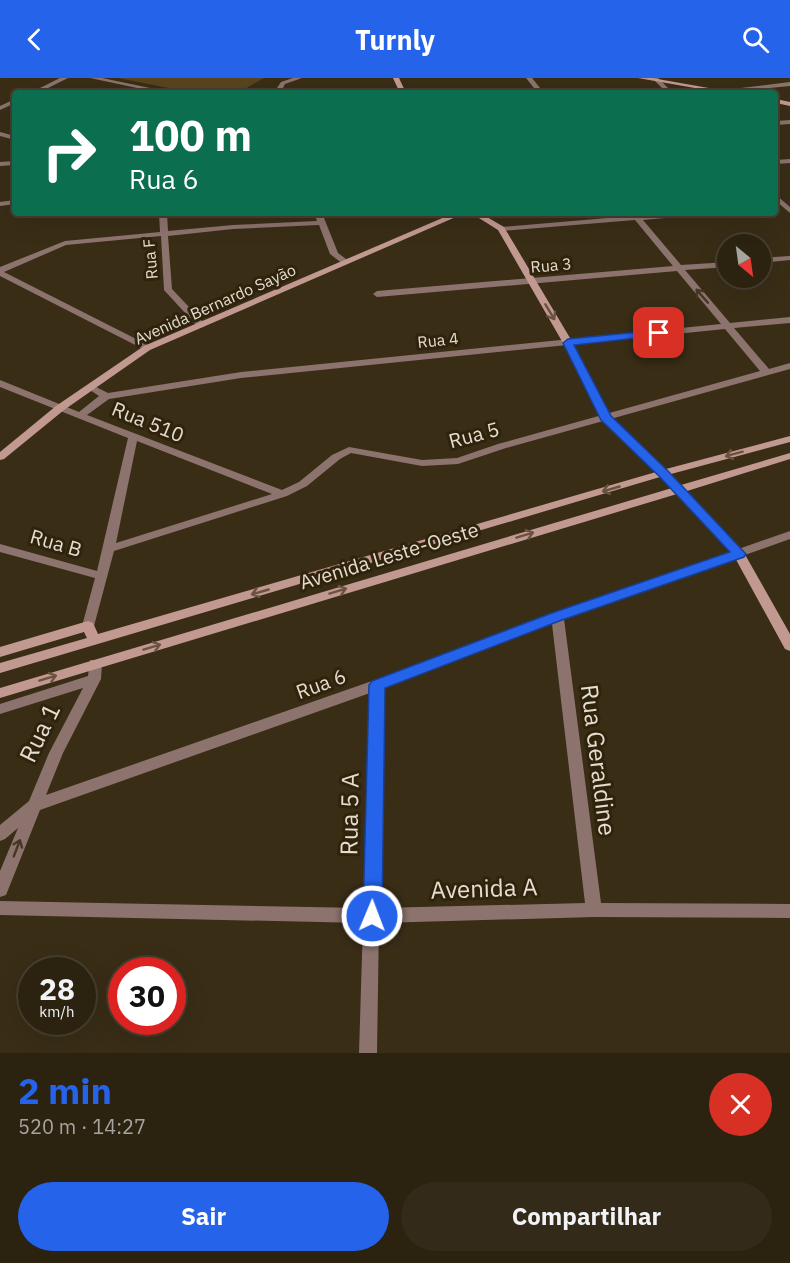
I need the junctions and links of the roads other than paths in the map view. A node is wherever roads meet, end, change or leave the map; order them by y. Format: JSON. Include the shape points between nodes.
{"nodes":[{"id":1,"x":65,"y":78,"type":"edge"},
{"id":2,"x":93,"y":78,"type":"edge"},
{"id":3,"x":299,"y":78,"type":"edge"},
{"id":4,"x":641,"y":78,"type":"edge"},
{"id":5,"x":784,"y":78,"type":"edge"},
{"id":6,"x":656,"y":79,"type":"edge"},
{"id":7,"x":790,"y":83,"type":"edge"},
{"id":8,"x":39,"y":90,"type":"edge"},
{"id":9,"x":155,"y":90,"type":"edge"},
{"id":10,"x":281,"y":90,"type":"edge"},
{"id":11,"x":667,"y":90,"type":"edge"},
{"id":12,"x":716,"y":90,"type":"edge"},
{"id":13,"x":752,"y":90,"type":"edge"},
{"id":14,"x":163,"y":216,"type":"edge"},
{"id":15,"x":319,"y":216,"type":"edge"},
{"id":16,"x":454,"y":216,"type":"edge"},
{"id":17,"x":480,"y":216,"type":"edge"},
{"id":18,"x":625,"y":216,"type":"edge"},
{"id":19,"x":636,"y":216,"type":"edge"},
{"id":20,"x":320,"y":223,"type":"junction"},
{"id":21,"x":501,"y":229,"type":"junction"},
{"id":22,"x":163,"y":233,"type":"junction"},
{"id":23,"x":790,"y":258,"type":"edge"},
{"id":24,"x":771,"y":260,"type":"edge"},
{"id":25,"x":346,"y":262,"type":"junction"},
{"id":26,"x":717,"y":265,"type":"edge"},
{"id":27,"x":678,"y":269,"type":"junction"},
{"id":28,"x":0,"y":272,"type":"edge"},
{"id":29,"x":532,"y":282,"type":"junction"},
{"id":30,"x":377,"y":294,"type":"dead end"},
{"id":31,"x":790,"y":320,"type":"edge"},
{"id":32,"x":201,"y":325,"type":"junction"},
{"id":33,"x":728,"y":326,"type":"junction"},
{"id":34,"x":568,"y":343,"type":"junction"},
{"id":35,"x":147,"y":348,"type":"junction"},
{"id":36,"x":790,"y":366,"type":"edge"},
{"id":37,"x":767,"y":373,"type":"junction"},
{"id":38,"x":0,"y":383,"type":"edge"},
{"id":39,"x":92,"y":388,"type":"junction"},
{"id":40,"x":106,"y":396,"type":"junction"},
{"id":41,"x":60,"y":408,"type":"junction"},
{"id":42,"x":81,"y":415,"type":"junction"},
{"id":43,"x":606,"y":417,"type":"junction"},
{"id":44,"x":133,"y":437,"type":"junction"},
{"id":45,"x":790,"y":439,"type":"edge"},
{"id":46,"x":790,"y":456,"type":"edge"},
{"id":47,"x":0,"y":457,"type":"edge"},
{"id":48,"x":664,"y":473,"type":"junction"},
{"id":49,"x":678,"y":489,"type":"junction"},
{"id":50,"x":283,"y":494,"type":"junction"},
{"id":51,"x":790,"y":535,"type":"edge"},
{"id":52,"x":0,"y":548,"type":"edge"},
{"id":53,"x":109,"y":549,"type":"junction"},
{"id":54,"x":739,"y":554,"type":"junction"},
{"id":55,"x":101,"y":576,"type":"junction"},
{"id":56,"x":557,"y":617,"type":"junction"},
{"id":57,"x":88,"y":626,"type":"junction"},
{"id":58,"x":94,"y":640,"type":"junction"},
{"id":59,"x":790,"y":646,"type":"edge"},
{"id":60,"x":0,"y":652,"type":"edge"},
{"id":61,"x":0,"y":668,"type":"edge"},
{"id":62,"x":95,"y":672,"type":"junction"},
{"id":63,"x":377,"y":685,"type":"junction"},
{"id":64,"x":0,"y":693,"type":"edge"},
{"id":65,"x":0,"y":709,"type":"edge"},
{"id":66,"x":33,"y":806,"type":"junction"},
{"id":67,"x":0,"y":834,"type":"edge"},
{"id":68,"x":0,"y":890,"type":"edge"},
{"id":69,"x":0,"y":908,"type":"edge"},
{"id":70,"x":594,"y":910,"type":"junction"},
{"id":71,"x":790,"y":911,"type":"edge"},
{"id":72,"x":372,"y":916,"type":"junction"},
{"id":73,"x":368,"y":1053,"type":"edge"}],
"edges":[{"from":1,"to":8,"type":"street"},
{"from":2,"to":9,"type":"street"},
{"from":3,"to":10,"type":"street","via":[[283,83]]},
{"from":4,"to":6,"type":"street"},
{"from":5,"to":7,"type":"street"},
{"from":6,"to":11,"type":"street"},
{"from":6,"to":12,"type":"street"},
{"from":7,"to":13,"type":"street"},
{"from":14,"to":22,"type":"street","name":"Rua F"},
{"from":15,"to":20,"type":"street"},
{"from":16,"to":25,"type":"street","name":"Avenida Bernardo Sayão"},
{"from":17,"to":21,"type":"street"},
{"from":18,"to":21,"type":"street"},
{"from":19,"to":27,"type":"street"},
{"from":20,"to":22,"type":"street"},
{"from":20,"to":25,"type":"street","via":[[334,254]]},
{"from":21,"to":29,"type":"street"},
{"from":22,"to":28,"type":"street","via":[[65,243]]},
{"from":22,"to":32,"type":"street","name":"Rua F","via":[[168,290]]},
{"from":23,"to":24,"type":"street"},
{"from":25,"to":32,"type":"street","name":"Avenida Bernardo Sayão"},
{"from":26,"to":27,"type":"street","name":"Rua 3"},
{"from":27,"to":29,"type":"street","name":"Rua 3"},
{"from":33,"to":27,"type":"street","one_way":true},
{"from":28,"to":35,"type":"street"},
{"from":29,"to":30,"type":"street","name":"Rua 3"},
{"from":29,"to":34,"type":"street","one_way":true},
{"from":31,"to":33,"type":"street","name":"Rua 4"},
{"from":32,"to":35,"type":"street","name":"Avenida Bernardo Sayão"},
{"from":33,"to":34,"type":"street","name":"Rua 4"},
{"from":33,"to":37,"type":"street"},
{"from":34,"to":40,"type":"street","name":"Rua 4","via":[[241,375]]},
{"from":34,"to":43,"type":"street"},
{"from":35,"to":39,"type":"street","name":"Avenida Bernardo Sayão"},
{"from":36,"to":37,"type":"street","name":"Rua 5"},
{"from":37,"to":43,"type":"street","name":"Rua 5"},
{"from":38,"to":41,"type":"street","name":"Rua 510"},
{"from":39,"to":40,"type":"street"},
{"from":39,"to":41,"type":"street","name":"Avenida Bernardo Sayão"},
{"from":40,"to":42,"type":"street"},
{"from":41,"to":42,"type":"street","name":"Rua 510"},
{"from":41,"to":47,"type":"street","name":"Avenida Bernardo Sayão"},
{"from":42,"to":44,"type":"street","name":"Rua 510"},
{"from":43,"to":48,"type":"street"},
{"from":43,"to":50,"type":"street","name":"Rua 5","via":[[458,461],[422,463],[349,450]]},
{"from":44,"to":50,"type":"street","name":"Rua 510"},
{"from":44,"to":53,"type":"street"},
{"from":45,"to":48,"type":"street","name":"Avenida Leste-Oeste","one_way":true},
{"from":46,"to":49,"type":"street","name":"Avenida Leste-Oeste"},
{"from":48,"to":49,"type":"street"},
{"from":48,"to":58,"type":"street","name":"Avenida Leste-Oeste","one_way":true},
{"from":49,"to":54,"type":"street"},
{"from":62,"to":49,"type":"street","name":"Avenida Leste-Oeste","one_way":true},
{"from":50,"to":53,"type":"street","name":"Rua 5"},
{"from":51,"to":54,"type":"street","name":"Rua 6"},
{"from":52,"to":55,"type":"street","name":"Rua B"},
{"from":53,"to":55,"type":"street"},
{"from":54,"to":56,"type":"street","name":"Rua 6"},
{"from":54,"to":59,"type":"street"},
{"from":55,"to":57,"type":"street"},
{"from":56,"to":63,"type":"street","name":"Rua 6"},
{"from":56,"to":70,"type":"street","name":"Rua Geraldine"},
{"from":57,"to":58,"type":"street"},
{"from":57,"to":60,"type":"street"},
{"from":58,"to":61,"type":"street","name":"Avenida Leste-Oeste"},
{"from":64,"to":62,"type":"street","name":"Avenida Leste-Oeste","one_way":true},
{"from":62,"to":65,"type":"street"},
{"from":62,"to":66,"type":"street","name":"Rua 1"},
{"from":63,"to":66,"type":"street","name":"Rua 6"},
{"from":63,"to":72,"type":"street","name":"Rua 5 A"},
{"from":66,"to":67,"type":"street"},
{"from":68,"to":66,"type":"street","name":"Rua 1","one_way":true},
{"from":69,"to":72,"type":"street","name":"Avenida A"},
{"from":70,"to":71,"type":"street","name":"Avenida A"},
{"from":70,"to":72,"type":"street","name":"Avenida A"},
{"from":72,"to":73,"type":"street","name":"Rua 5 A"}]}
